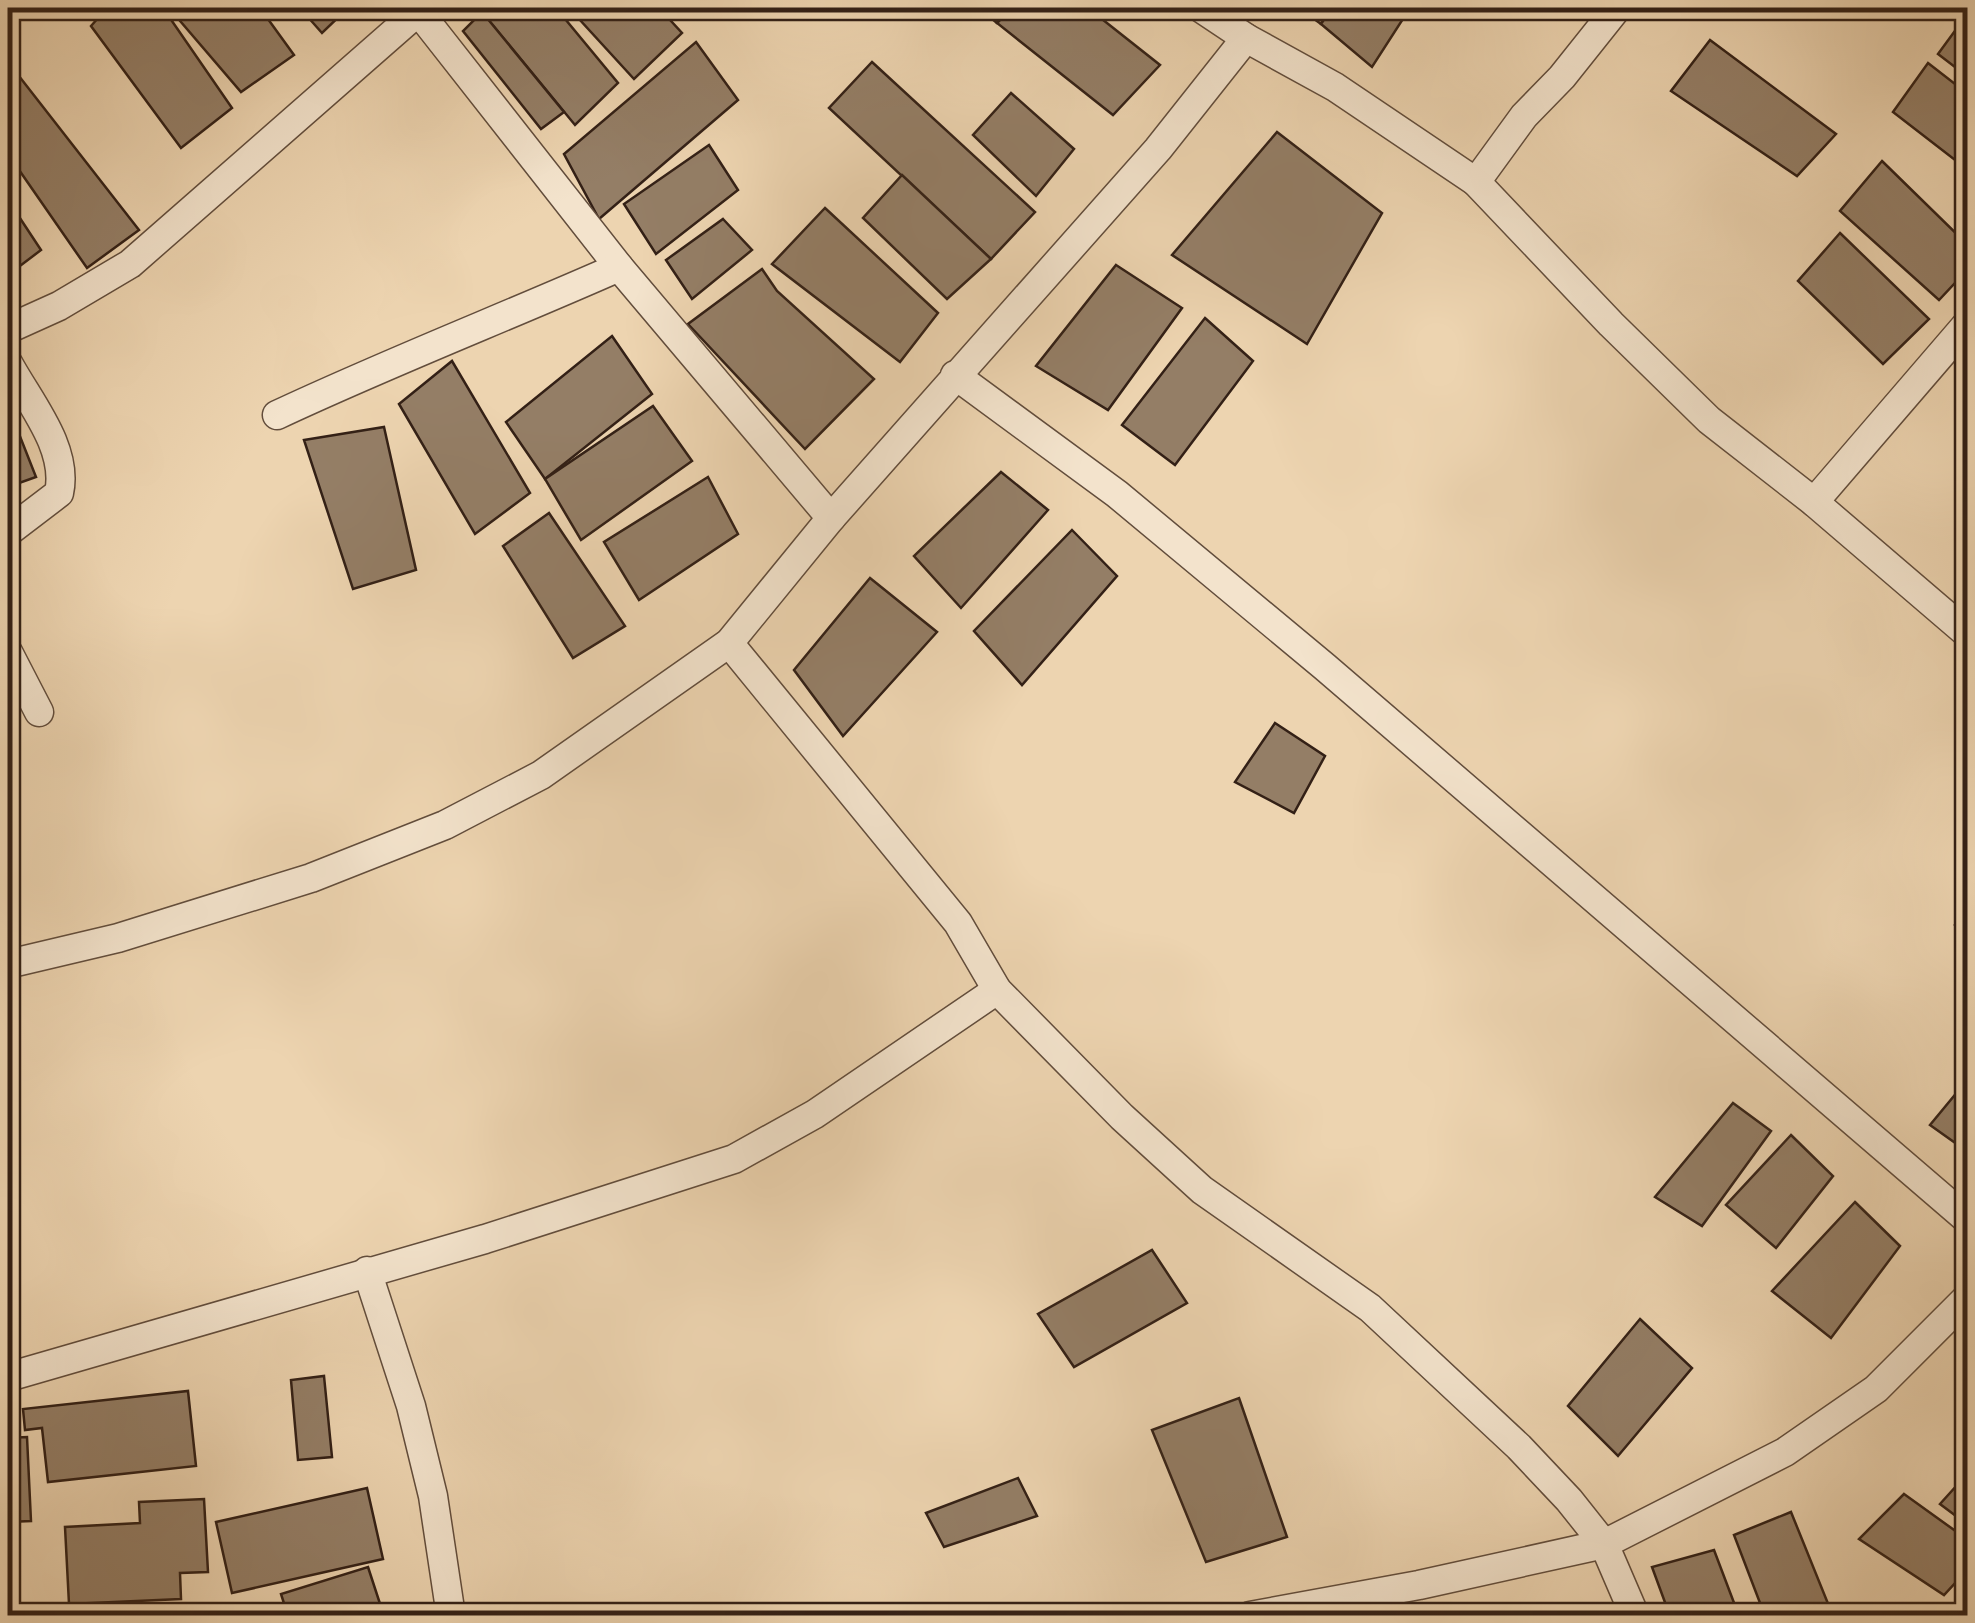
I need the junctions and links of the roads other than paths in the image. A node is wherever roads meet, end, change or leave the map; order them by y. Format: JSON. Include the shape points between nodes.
{"nodes":[{"id":1,"x":1201,"y":8,"type":"edge"},
{"id":2,"x":1617,"y":8,"type":"edge"},
{"id":3,"x":420,"y":9,"type":"edge"},
{"id":4,"x":1246,"y":38,"type":"junction"},
{"id":5,"x":1476,"y":182,"type":"junction"},
{"id":6,"x":620,"y":267,"type":"junction"},
{"id":7,"x":1968,"y":323,"type":"edge"},
{"id":8,"x":8,"y":330,"type":"edge"},
{"id":9,"x":8,"y":363,"type":"edge"},
{"id":10,"x":955,"y":376,"type":"junction"},
{"id":11,"x":278,"y":414,"type":"dead end"},
{"id":12,"x":1814,"y":502,"type":"junction"},
{"id":13,"x":831,"y":518,"type":"junction"},
{"id":14,"x":8,"y":532,"type":"edge"},
{"id":15,"x":1968,"y":634,"type":"edge"},
{"id":16,"x":730,"y":642,"type":"junction"},
{"id":17,"x":8,"y":652,"type":"edge"},
{"id":18,"x":39,"y":712,"type":"dead end"},
{"id":19,"x":8,"y":964,"type":"edge"},
{"id":20,"x":997,"y":990,"type":"junction"},
{"id":21,"x":1968,"y":1220,"type":"edge"},
{"id":22,"x":367,"y":1271,"type":"junction"},
{"id":23,"x":1968,"y":1297,"type":"edge"},
{"id":24,"x":8,"y":1377,"type":"edge"},
{"id":25,"x":1604,"y":1544,"type":"junction"},
{"id":26,"x":451,"y":1616,"type":"edge"},
{"id":27,"x":1250,"y":1616,"type":"edge"},
{"id":28,"x":1635,"y":1616,"type":"edge"}],
"edges":[{"from":1,"to":4,"type":"street"},
{"from":2,"to":5,"type":"street"},
{"from":3,"to":6,"type":"street"},
{"from":3,"to":8,"type":"street","via":[[130,264]]},
{"from":4,"to":5,"type":"street","via":[[1335,87]]},
{"from":4,"to":10,"type":"street","via":[[1158,149]]},
{"from":5,"to":12,"type":"street","via":[[1710,420]]},
{"from":6,"to":11,"type":"street"},
{"from":6,"to":13,"type":"street"},
{"from":7,"to":12,"type":"street"},
{"from":9,"to":14,"type":"street","via":[[63,473],[59,493]]},
{"from":10,"to":13,"type":"street"},
{"from":10,"to":21,"type":"street","via":[[1221,580]]},
{"from":12,"to":15,"type":"street"},
{"from":13,"to":16,"type":"street"},
{"from":16,"to":19,"type":"street","via":[[542,775],[444,826],[311,878],[118,938]]},
{"from":16,"to":20,"type":"street","via":[[958,923]]},
{"from":17,"to":18,"type":"street"},
{"from":20,"to":22,"type":"street","via":[[815,1114],[734,1159]]},
{"from":20,"to":25,"type":"street","via":[[1202,1190],[1370,1308],[1519,1447]]},
{"from":22,"to":24,"type":"street"},
{"from":22,"to":26,"type":"street","via":[[433,1496]]},
{"from":23,"to":25,"type":"street","via":[[1876,1389],[1785,1452]]},
{"from":25,"to":27,"type":"street"},
{"from":25,"to":28,"type":"street"}]}
